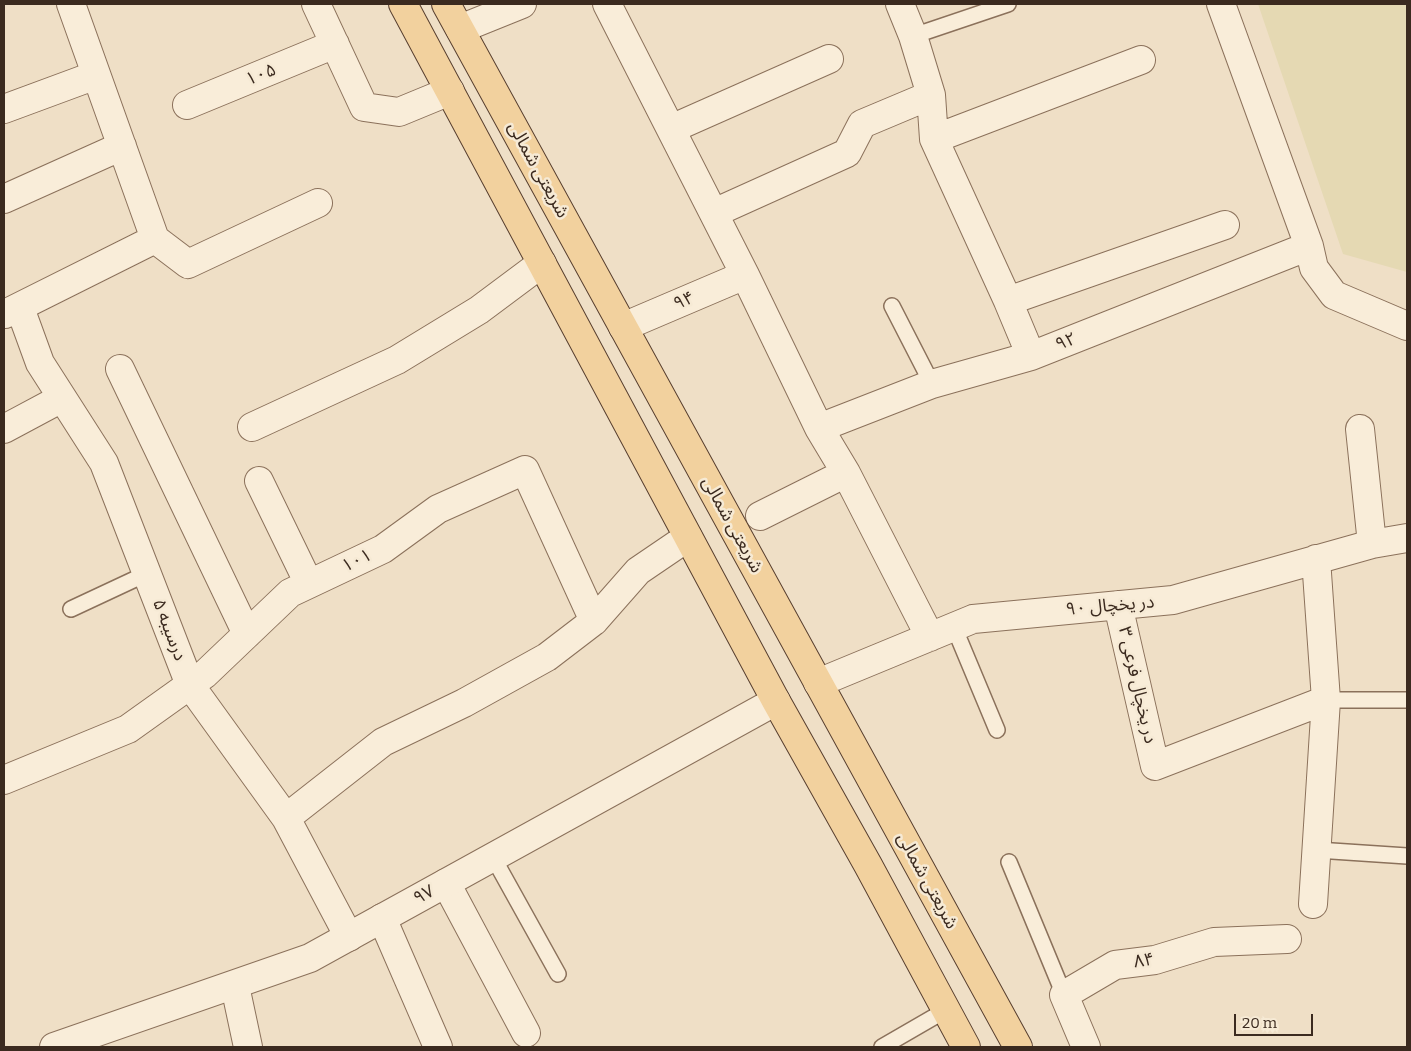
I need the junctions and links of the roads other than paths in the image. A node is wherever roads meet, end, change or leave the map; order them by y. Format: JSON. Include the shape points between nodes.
{"nodes":[{"id":1,"x":71,"y":4,"type":"edge"},
{"id":2,"x":316,"y":4,"type":"edge"},
{"id":3,"x":403,"y":4,"type":"edge"},
{"id":4,"x":446,"y":4,"type":"edge"},
{"id":5,"x":522,"y":4,"type":"edge"},
{"id":6,"x":607,"y":4,"type":"edge"},
{"id":7,"x":900,"y":4,"type":"edge"},
{"id":8,"x":1008,"y":4,"type":"edge"},
{"id":9,"x":1221,"y":4,"type":"edge"},
{"id":10,"x":460,"y":29,"type":"junction"},
{"id":11,"x":913,"y":36,"type":"junction"},
{"id":12,"x":335,"y":44,"type":"junction"},
{"id":13,"x":829,"y":59,"type":"dead end"},
{"id":14,"x":1141,"y":60,"type":"dead end"},
{"id":15,"x":96,"y":75,"type":"junction"},
{"id":16,"x":450,"y":91,"type":"junction"},
{"id":17,"x":931,"y":95,"type":"junction"},
{"id":18,"x":186,"y":105,"type":"dead end"},
{"id":19,"x":4,"y":109,"type":"edge"},
{"id":20,"x":671,"y":129,"type":"junction"},
{"id":21,"x":934,"y":140,"type":"junction"},
{"id":22,"x":122,"y":146,"type":"junction"},
{"id":23,"x":4,"y":199,"type":"edge"},
{"id":24,"x":318,"y":204,"type":"dead end"},
{"id":25,"x":714,"y":213,"type":"junction"},
{"id":26,"x":1226,"y":225,"type":"dead end"},
{"id":27,"x":156,"y":240,"type":"junction"},
{"id":28,"x":1309,"y":246,"type":"junction"},
{"id":29,"x":542,"y":263,"type":"junction"},
{"id":30,"x":745,"y":275,"type":"junction"},
{"id":31,"x":1008,"y":301,"type":"junction"},
{"id":32,"x":892,"y":306,"type":"dead end"},
{"id":33,"x":12,"y":311,"type":"edge"},
{"id":34,"x":1407,"y":326,"type":"edge"},
{"id":35,"x":623,"y":327,"type":"junction"},
{"id":36,"x":1031,"y":356,"type":"junction"},
{"id":37,"x":120,"y":369,"type":"dead end"},
{"id":38,"x":932,"y":384,"type":"junction"},
{"id":39,"x":62,"y":398,"type":"junction"},
{"id":40,"x":252,"y":427,"type":"dead end"},
{"id":41,"x":819,"y":428,"type":"junction"},
{"id":42,"x":1360,"y":429,"type":"dead end"},
{"id":43,"x":4,"y":430,"type":"edge"},
{"id":44,"x":846,"y":473,"type":"junction"},
{"id":45,"x":259,"y":481,"type":"dead end"},
{"id":46,"x":760,"y":516,"type":"dead end"},
{"id":47,"x":688,"y":537,"type":"junction"},
{"id":48,"x":1407,"y":538,"type":"edge"},
{"id":49,"x":1372,"y":544,"type":"junction"},
{"id":50,"x":1316,"y":559,"type":"junction"},
{"id":51,"x":148,"y":573,"type":"junction"},
{"id":52,"x":309,"y":584,"type":"junction"},
{"id":53,"x":1118,"y":605,"type":"junction"},
{"id":54,"x":71,"y":609,"type":"dead end"},
{"id":55,"x":594,"y":621,"type":"junction"},
{"id":56,"x":942,"y":632,"type":"junction"},
{"id":57,"x":247,"y":634,"type":"junction"},
{"id":58,"x":198,"y":679,"type":"junction"},
{"id":59,"x":818,"y":683,"type":"junction"},
{"id":60,"x":1326,"y":700,"type":"junction"},
{"id":61,"x":1407,"y":700,"type":"edge"},
{"id":62,"x":776,"y":701,"type":"junction"},
{"id":63,"x":997,"y":730,"type":"dead end"},
{"id":64,"x":4,"y":780,"type":"edge"},
{"id":65,"x":286,"y":818,"type":"junction"},
{"id":66,"x":1317,"y":850,"type":"junction"},
{"id":67,"x":1407,"y":856,"type":"edge"},
{"id":68,"x":493,"y":857,"type":"junction"},
{"id":69,"x":1009,"y":862,"type":"dead end"},
{"id":70,"x":446,"y":883,"type":"junction"},
{"id":71,"x":1313,"y":904,"type":"dead end"},
{"id":72,"x":382,"y":918,"type":"junction"},
{"id":73,"x":349,"y":937,"type":"junction"},
{"id":74,"x":1287,"y":939,"type":"dead end"},
{"id":75,"x":558,"y":974,"type":"dead end"},
{"id":76,"x":235,"y":986,"type":"junction"},
{"id":77,"x":1064,"y":995,"type":"junction"},
{"id":78,"x":946,"y":1010,"type":"junction"},
{"id":79,"x":526,"y":1033,"type":"dead end"},
{"id":80,"x":54,"y":1047,"type":"edge"},
{"id":81,"x":248,"y":1047,"type":"edge"},
{"id":82,"x":438,"y":1047,"type":"edge"},
{"id":83,"x":882,"y":1047,"type":"edge"},
{"id":84,"x":966,"y":1047,"type":"edge"},
{"id":85,"x":1018,"y":1047,"type":"edge"},
{"id":86,"x":1086,"y":1047,"type":"edge"}],
"edges":[{"from":1,"to":15,"type":"street"},
{"from":2,"to":12,"type":"street"},
{"from":3,"to":16,"type":"main road"},
{"from":4,"to":10,"type":"main road","name":"شریعتی شمالی"},
{"from":5,"to":10,"type":"street"},
{"from":6,"to":20,"type":"street"},
{"from":7,"to":11,"type":"street"},
{"from":8,"to":11,"type":"lane"},
{"from":9,"to":28,"type":"street"},
{"from":10,"to":35,"type":"main road","name":"شریعتی شمالی"},
{"from":11,"to":17,"type":"street"},
{"from":12,"to":16,"type":"street","via":[[364,107],[399,112]]},
{"from":12,"to":18,"type":"street","name":"۱۰۵"},
{"from":13,"to":20,"type":"street"},
{"from":14,"to":21,"type":"street"},
{"from":15,"to":19,"type":"street"},
{"from":15,"to":22,"type":"street"},
{"from":16,"to":29,"type":"main road"},
{"from":17,"to":21,"type":"street"},
{"from":17,"to":25,"type":"street","via":[[862,124],[847,153]]},
{"from":20,"to":25,"type":"street"},
{"from":21,"to":31,"type":"street"},
{"from":22,"to":23,"type":"street"},
{"from":22,"to":27,"type":"street"},
{"from":24,"to":27,"type":"street","via":[[188,264]]},
{"from":25,"to":30,"type":"street"},
{"from":26,"to":31,"type":"street"},
{"from":27,"to":33,"type":"street"},
{"from":28,"to":34,"type":"street","via":[[1314,268],[1334,295]]},
{"from":28,"to":36,"type":"street","name":"۹۲"},
{"from":29,"to":40,"type":"street","via":[[479,310],[398,360]]},
{"from":29,"to":47,"type":"main road"},
{"from":30,"to":35,"type":"street","name":"۹۴"},
{"from":30,"to":41,"type":"street"},
{"from":31,"to":36,"type":"street"},
{"from":32,"to":38,"type":"lane"},
{"from":33,"to":39,"type":"street","name":"درسیبه ۵"},
{"from":35,"to":59,"type":"main road","name":"شریعتی شمالی"},
{"from":36,"to":38,"type":"street","name":"۹۲"},
{"from":37,"to":57,"type":"street"},
{"from":38,"to":41,"type":"street","name":"۹۲"},
{"from":39,"to":43,"type":"street"},
{"from":39,"to":51,"type":"street","name":"درسیبه ۵","via":[[104,463]]},
{"from":41,"to":44,"type":"street"},
{"from":42,"to":49,"type":"street"},
{"from":44,"to":46,"type":"street"},
{"from":44,"to":56,"type":"street"},
{"from":45,"to":52,"type":"street"},
{"from":47,"to":55,"type":"street","via":[[638,571]]},
{"from":47,"to":62,"type":"main road"},
{"from":48,"to":49,"type":"street","name":"در یخچال ۹۰"},
{"from":49,"to":50,"type":"street","name":"در یخچال ۹۰"},
{"from":50,"to":53,"type":"street","name":"در یخچال ۹۰","via":[[1173,600]]},
{"from":50,"to":60,"type":"street"},
{"from":51,"to":54,"type":"lane"},
{"from":51,"to":58,"type":"street","name":"درسیبه ۵"},
{"from":52,"to":55,"type":"street","name":"۱۰۱","via":[[383,549],[438,509],[525,470]]},
{"from":52,"to":57,"type":"street","name":"۱۰۱","via":[[290,593]]},
{"from":53,"to":56,"type":"street","name":"در یخچال ۹۰","via":[[973,619]]},
{"from":53,"to":60,"type":"street","name":"در یخچال فرعی ۳","via":[[1155,766]]},
{"from":55,"to":65,"type":"street","via":[[547,657],[464,703],[383,742]]},
{"from":56,"to":59,"type":"street","name":"در یخچال ۹۰"},
{"from":56,"to":63,"type":"lane"},
{"from":57,"to":58,"type":"street","name":"۱۰۱"},
{"from":58,"to":64,"type":"street","name":"۱۰۱","via":[[128,729]]},
{"from":58,"to":65,"type":"street","name":"درسیبه ۵"},
{"from":59,"to":85,"type":"main road","name":"شریعتی شمالی"},
{"from":60,"to":61,"type":"lane"},
{"from":60,"to":66,"type":"street"},
{"from":62,"to":68,"type":"street","name":"۹۷"},
{"from":62,"to":78,"type":"main road"},
{"from":65,"to":73,"type":"street","name":"درسیبه ۵"},
{"from":66,"to":67,"type":"lane"},
{"from":66,"to":71,"type":"street"},
{"from":68,"to":70,"type":"street","name":"۹۷"},
{"from":68,"to":75,"type":"lane"},
{"from":69,"to":77,"type":"lane"},
{"from":70,"to":72,"type":"street","name":"۹۷"},
{"from":70,"to":79,"type":"street"},
{"from":72,"to":73,"type":"street","name":"۹۷"},
{"from":72,"to":82,"type":"street"},
{"from":73,"to":76,"type":"street","name":"۹۷","via":[[310,958]]},
{"from":74,"to":77,"type":"street","name":"۸۴","via":[[1214,942],[1154,960],[1115,965]]},
{"from":76,"to":80,"type":"street","name":"۹۷"},
{"from":76,"to":81,"type":"street"},
{"from":77,"to":86,"type":"street"},
{"from":78,"to":83,"type":"lane"},
{"from":78,"to":84,"type":"main road"}]}
